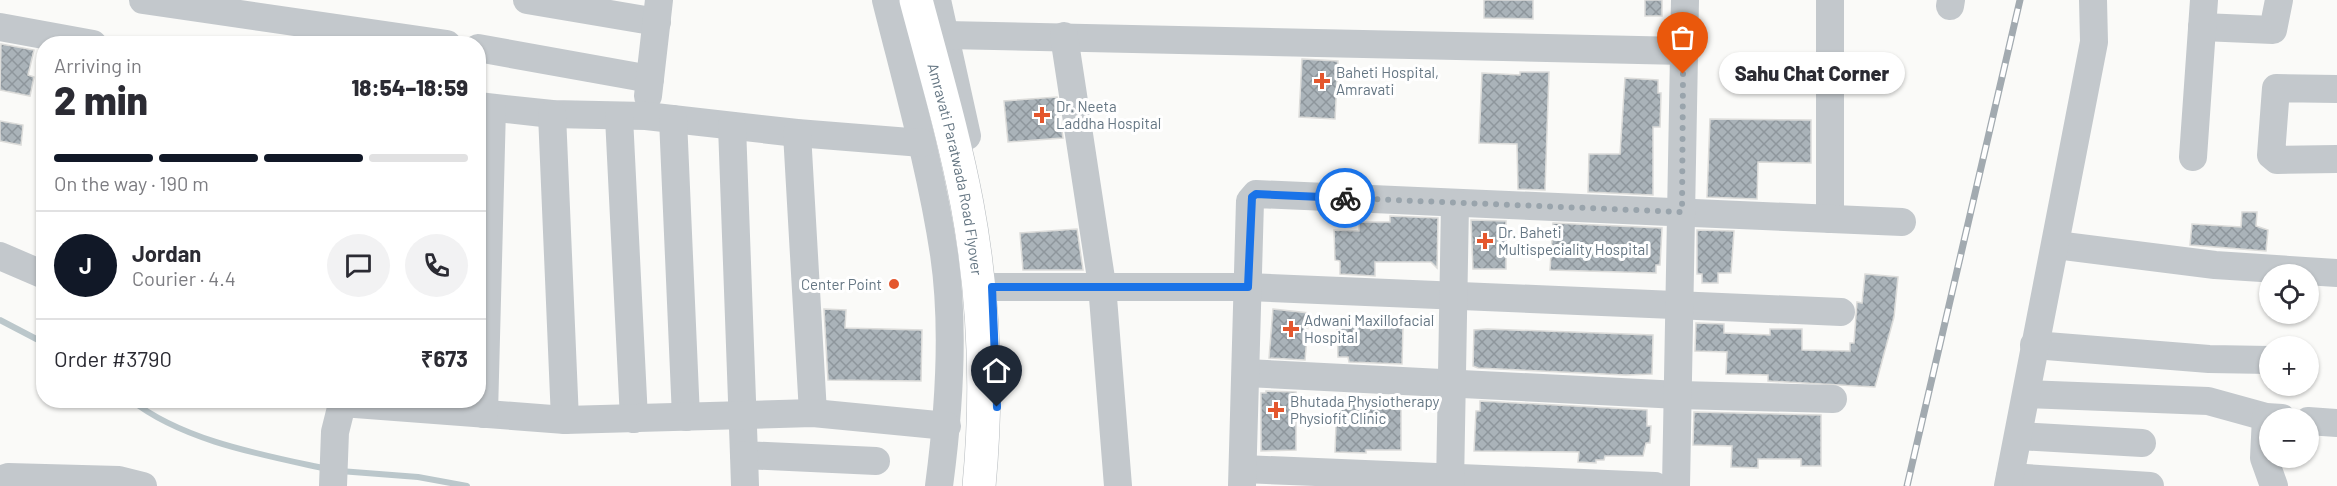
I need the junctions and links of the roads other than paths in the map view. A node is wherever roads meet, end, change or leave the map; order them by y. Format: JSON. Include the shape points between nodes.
{"nodes":[{"id":1,"x":143,"y":0,"type":"edge"},
{"id":2,"x":527,"y":0,"type":"edge"},
{"id":3,"x":886,"y":0,"type":"edge"},
{"id":4,"x":899,"y":0,"type":"edge"},
{"id":5,"x":916,"y":0,"type":"edge"},
{"id":6,"x":937,"y":0,"type":"edge"},
{"id":7,"x":1685,"y":0,"type":"edge"},
{"id":8,"x":1830,"y":0,"type":"edge"},
{"id":9,"x":2093,"y":0,"type":"edge"},
{"id":10,"x":2279,"y":0,"type":"edge"},
{"id":11,"x":203,"y":5,"type":"edge"},
{"id":12,"x":658,"y":11,"type":"edge"},
{"id":13,"x":2203,"y":13,"type":"edge"},
{"id":14,"x":291,"y":22,"type":"edge"},
{"id":15,"x":0,"y":27,"type":"edge"},
{"id":16,"x":946,"y":35,"type":"junction"},
{"id":17,"x":49,"y":36,"type":"edge"},
{"id":18,"x":390,"y":36,"type":"edge"},
{"id":19,"x":1064,"y":36,"type":"junction"},
{"id":20,"x":486,"y":49,"type":"edge"},
{"id":21,"x":1684,"y":51,"type":"junction"},
{"id":22,"x":650,"y":79,"type":"junction"},
{"id":23,"x":2337,"y":89,"type":"edge"},
{"id":24,"x":486,"y":107,"type":"edge"},
{"id":25,"x":552,"y":114,"type":"junction"},
{"id":26,"x":646,"y":117,"type":"junction"},
{"id":27,"x":732,"y":126,"type":"junction"},
{"id":28,"x":797,"y":133,"type":"junction"},
{"id":29,"x":922,"y":143,"type":"junction"},
{"id":30,"x":2193,"y":157,"type":"dead end"},
{"id":31,"x":2337,"y":159,"type":"edge"},
{"id":32,"x":1455,"y":204,"type":"junction"},
{"id":33,"x":1682,"y":212,"type":"junction"},
{"id":34,"x":1830,"y":219,"type":"junction"},
{"id":35,"x":1902,"y":222,"type":"dead end"},
{"id":36,"x":2056,"y":245,"type":"junction"},
{"id":37,"x":0,"y":256,"type":"edge"},
{"id":38,"x":36,"y":272,"type":"edge"},
{"id":39,"x":2337,"y":273,"type":"edge"},
{"id":40,"x":1102,"y":285,"type":"junction"},
{"id":41,"x":992,"y":287,"type":"junction"},
{"id":42,"x":1248,"y":287,"type":"junction"},
{"id":43,"x":1455,"y":296,"type":"junction"},
{"id":44,"x":1681,"y":306,"type":"junction"},
{"id":45,"x":1841,"y":312,"type":"dead end"},
{"id":46,"x":2034,"y":345,"type":"junction"},
{"id":47,"x":2259,"y":360,"type":"edge"},
{"id":48,"x":1246,"y":373,"type":"junction"},
{"id":49,"x":1452,"y":383,"type":"junction"},
{"id":50,"x":2028,"y":394,"type":"junction"},
{"id":51,"x":1679,"y":395,"type":"junction"},
{"id":52,"x":1833,"y":399,"type":"dead end"},
{"id":53,"x":341,"y":408,"type":"edge"},
{"id":54,"x":445,"y":408,"type":"edge"},
{"id":55,"x":484,"y":408,"type":"edge"},
{"id":56,"x":813,"y":413,"type":"junction"},
{"id":57,"x":484,"y":414,"type":"junction"},
{"id":58,"x":742,"y":414,"type":"junction"},
{"id":59,"x":2259,"y":414,"type":"edge"},
{"id":60,"x":686,"y":417,"type":"junction"},
{"id":61,"x":634,"y":419,"type":"junction"},
{"id":62,"x":564,"y":420,"type":"junction"},
{"id":63,"x":2319,"y":422,"type":"edge"},
{"id":64,"x":2337,"y":423,"type":"edge"},
{"id":65,"x":947,"y":426,"type":"junction"},
{"id":66,"x":2019,"y":436,"type":"junction"},
{"id":67,"x":2142,"y":443,"type":"dead end"},
{"id":68,"x":744,"y":455,"type":"junction"},
{"id":69,"x":876,"y":461,"type":"dead end"},
{"id":70,"x":2268,"y":468,"type":"edge"},
{"id":71,"x":1242,"y":477,"type":"edge"},
{"id":72,"x":0,"y":480,"type":"edge"},
{"id":73,"x":1450,"y":481,"type":"edge"},
{"id":74,"x":2009,"y":482,"type":"edge"},
{"id":75,"x":143,"y":486,"type":"edge"},
{"id":76,"x":333,"y":486,"type":"edge"},
{"id":77,"x":745,"y":486,"type":"edge"},
{"id":78,"x":939,"y":486,"type":"edge"},
{"id":79,"x":962,"y":486,"type":"edge"},
{"id":80,"x":978,"y":486,"type":"edge"},
{"id":81,"x":994,"y":486,"type":"edge"},
{"id":82,"x":1118,"y":486,"type":"edge"},
{"id":83,"x":1655,"y":486,"type":"edge"},
{"id":84,"x":1676,"y":486,"type":"edge"},
{"id":85,"x":2150,"y":486,"type":"edge"},
{"id":86,"x":2274,"y":486,"type":"edge"}],
"edges":[{"from":1,"to":11,"type":"street"},
{"from":2,"to":12,"type":"street"},
{"from":3,"to":29,"type":"street"},
{"from":4,"to":79,"type":"main road","name":"Amravati Paratwada Road Flyover","via":[[927,103],[959,254]]},
{"from":5,"to":80,"type":"main road","name":"Amravati Paratwada Road Flyover","via":[[947,117],[975,259],[984,395]]},
{"from":6,"to":16,"type":"street"},
{"from":7,"to":21,"type":"street"},
{"from":8,"to":34,"type":"street"},
{"from":9,"to":36,"type":"street","via":[[2094,42]]},
{"from":10,"to":13,"type":"street","via":[[2273,30]]},
{"from":11,"to":14,"type":"street"},
{"from":12,"to":22,"type":"street"},
{"from":13,"to":30,"type":"street"},
{"from":14,"to":18,"type":"street"},
{"from":15,"to":17,"type":"street"},
{"from":16,"to":19,"type":"street"},
{"from":16,"to":41,"type":"street","via":[[987,229]]},
{"from":19,"to":21,"type":"street"},
{"from":19,"to":40,"type":"street"},
{"from":20,"to":22,"type":"street"},
{"from":21,"to":33,"type":"street"},
{"from":22,"to":26,"type":"street"},
{"from":23,"to":31,"type":"street","via":[[2276,88],[2271,155],[2277,160]]},
{"from":24,"to":25,"type":"street"},
{"from":25,"to":26,"type":"street"},
{"from":25,"to":62,"type":"street"},
{"from":26,"to":27,"type":"street"},
{"from":26,"to":60,"type":"street"},
{"from":26,"to":61,"type":"street"},
{"from":27,"to":28,"type":"street"},
{"from":27,"to":58,"type":"street"},
{"from":28,"to":29,"type":"street"},
{"from":28,"to":56,"type":"street"},
{"from":29,"to":65,"type":"street","via":[[944,256]]},
{"from":32,"to":33,"type":"street"},
{"from":32,"to":42,"type":"street","via":[[1256,194],[1250,201]]},
{"from":32,"to":43,"type":"street"},
{"from":33,"to":34,"type":"street"},
{"from":33,"to":44,"type":"street"},
{"from":34,"to":35,"type":"street"},
{"from":36,"to":39,"type":"street","via":[[2215,265]]},
{"from":36,"to":46,"type":"street"},
{"from":37,"to":38,"type":"street"},
{"from":40,"to":41,"type":"street"},
{"from":40,"to":42,"type":"street"},
{"from":40,"to":82,"type":"street"},
{"from":41,"to":81,"type":"street","via":[[998,384]]},
{"from":42,"to":43,"type":"street"},
{"from":42,"to":48,"type":"street"},
{"from":43,"to":44,"type":"street"},
{"from":43,"to":49,"type":"street"},
{"from":44,"to":45,"type":"street"},
{"from":44,"to":51,"type":"street"},
{"from":46,"to":47,"type":"street"},
{"from":46,"to":50,"type":"street"},
{"from":48,"to":49,"type":"street"},
{"from":48,"to":71,"type":"street"},
{"from":49,"to":51,"type":"street"},
{"from":49,"to":73,"type":"street"},
{"from":50,"to":59,"type":"street","via":[[2208,400]]},
{"from":50,"to":66,"type":"street"},
{"from":51,"to":52,"type":"street"},
{"from":51,"to":84,"type":"street"},
{"from":53,"to":76,"type":"street","via":[[335,432]]},
{"from":54,"to":57,"type":"street"},
{"from":55,"to":57,"type":"street"},
{"from":56,"to":58,"type":"street"},
{"from":56,"to":65,"type":"street"},
{"from":57,"to":62,"type":"street"},
{"from":58,"to":60,"type":"street"},
{"from":58,"to":68,"type":"street"},
{"from":60,"to":61,"type":"street"},
{"from":61,"to":62,"type":"street"},
{"from":63,"to":64,"type":"street"},
{"from":65,"to":78,"type":"street"},
{"from":66,"to":67,"type":"street"},
{"from":66,"to":74,"type":"street"},
{"from":68,"to":69,"type":"street"},
{"from":68,"to":77,"type":"street"},
{"from":70,"to":86,"type":"street"},
{"from":71,"to":73,"type":"street"},
{"from":72,"to":75,"type":"street","via":[[119,480]]},
{"from":73,"to":83,"type":"street"},
{"from":74,"to":85,"type":"street"}]}
